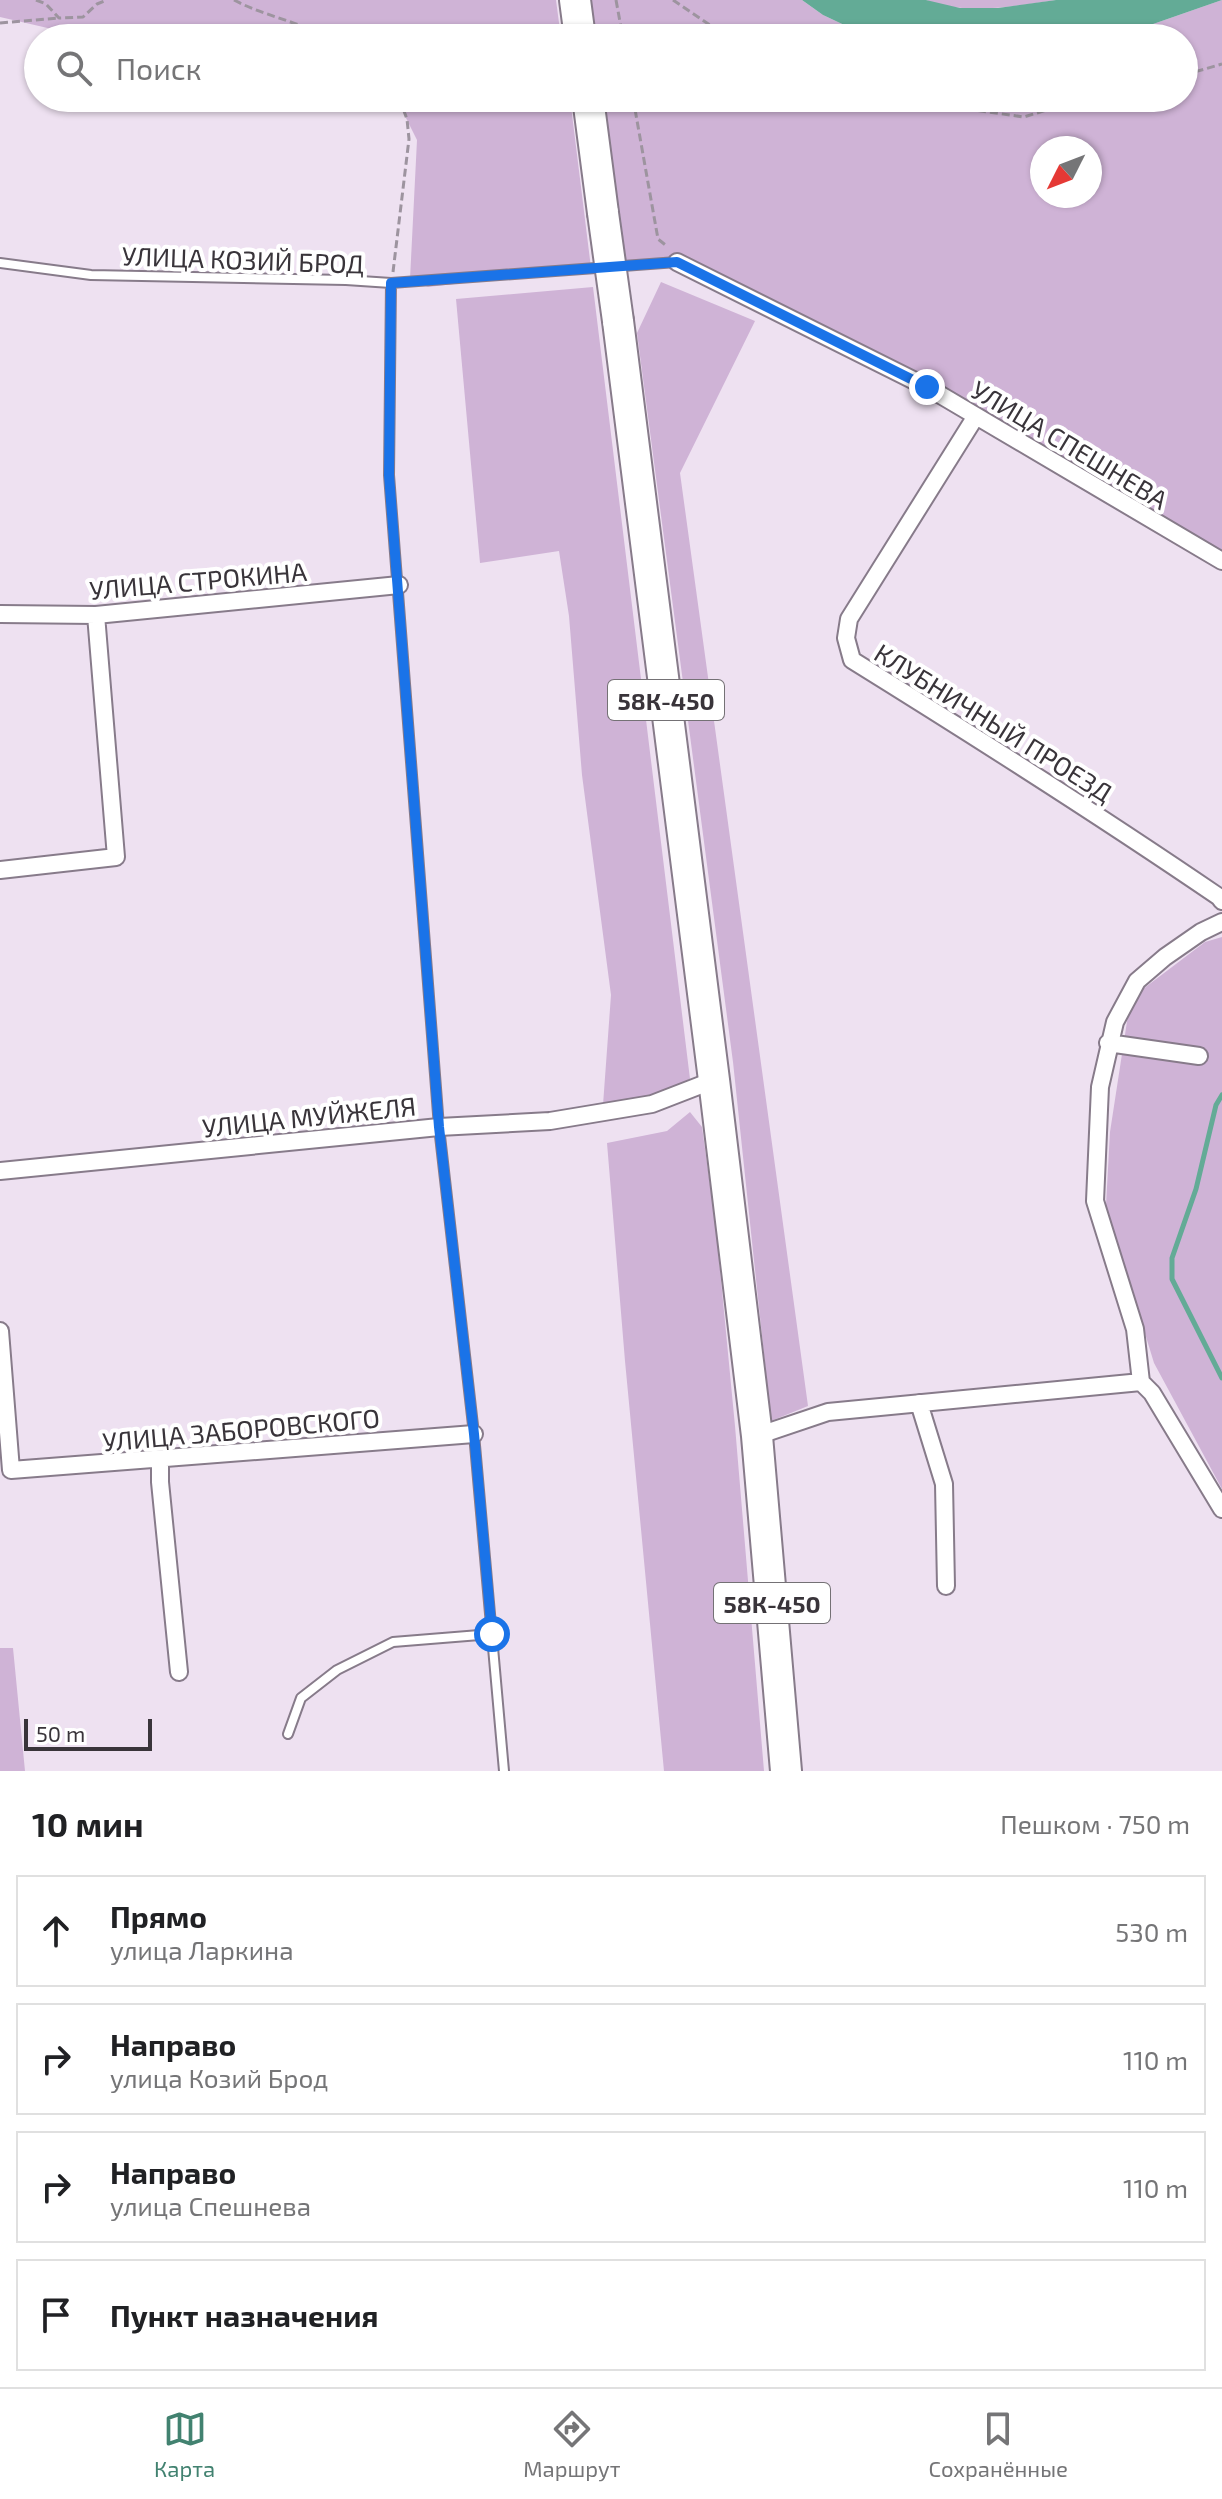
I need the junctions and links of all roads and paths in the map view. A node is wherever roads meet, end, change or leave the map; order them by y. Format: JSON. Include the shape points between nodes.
{"nodes":[{"id":1,"x":36,"y":0,"type":"edge"},
{"id":2,"x":107,"y":0,"type":"edge"},
{"id":3,"x":234,"y":0,"type":"edge"},
{"id":4,"x":575,"y":0,"type":"edge"},
{"id":5,"x":616,"y":0,"type":"edge"},
{"id":6,"x":673,"y":0,"type":"edge"},
{"id":7,"x":59,"y":18,"type":"junction"},
{"id":8,"x":0,"y":23,"type":"edge"},
{"id":9,"x":295,"y":24,"type":"edge"},
{"id":10,"x":578,"y":24,"type":"edge"},
{"id":11,"x":620,"y":24,"type":"edge"},
{"id":12,"x":709,"y":24,"type":"edge"},
{"id":13,"x":1222,"y":64,"type":"edge"},
{"id":14,"x":1198,"y":71,"type":"edge"},
{"id":15,"x":404,"y":112,"type":"edge"},
{"id":16,"x":590,"y":112,"type":"edge"},
{"id":17,"x":635,"y":112,"type":"edge"},
{"id":18,"x":988,"y":112,"type":"edge"},
{"id":19,"x":1040,"y":112,"type":"edge"},
{"id":20,"x":677,"y":262,"type":"junction"},
{"id":21,"x":0,"y":263,"type":"edge"},
{"id":22,"x":391,"y":283,"type":"junction"},
{"id":23,"x":976,"y":416,"type":"junction"},
{"id":24,"x":1222,"y":561,"type":"edge"},
{"id":25,"x":399,"y":585,"type":"junction"},
{"id":26,"x":0,"y":614,"type":"edge"},
{"id":27,"x":96,"y":615,"type":"junction"},
{"id":28,"x":0,"y":870,"type":"edge"},
{"id":29,"x":1222,"y":901,"type":"edge"},
{"id":30,"x":1222,"y":922,"type":"edge"},
{"id":31,"x":1108,"y":1043,"type":"junction"},
{"id":32,"x":1199,"y":1056,"type":"dead end"},
{"id":33,"x":714,"y":1080,"type":"junction"},
{"id":34,"x":439,"y":1127,"type":"junction"},
{"id":35,"x":0,"y":1171,"type":"edge"},
{"id":36,"x":0,"y":1331,"type":"edge"},
{"id":37,"x":1141,"y":1382,"type":"junction"},
{"id":38,"x":919,"y":1403,"type":"junction"},
{"id":39,"x":474,"y":1434,"type":"junction"},
{"id":40,"x":757,"y":1436,"type":"junction"},
{"id":41,"x":160,"y":1460,"type":"junction"},
{"id":42,"x":1222,"y":1509,"type":"edge"},
{"id":43,"x":946,"y":1586,"type":"dead end"},
{"id":44,"x":492,"y":1634,"type":"junction"},
{"id":45,"x":179,"y":1672,"type":"dead end"},
{"id":46,"x":288,"y":1734,"type":"dead end"},
{"id":47,"x":504,"y":1771,"type":"edge"},
{"id":48,"x":786,"y":1771,"type":"edge"}],
"edges":[{"from":1,"to":7,"type":"path"},
{"from":2,"to":7,"type":"path","via":[[83,17]]},
{"from":3,"to":9,"type":"path"},
{"from":4,"to":10,"type":"highway"},
{"from":5,"to":11,"type":"path"},
{"from":6,"to":12,"type":"path"},
{"from":7,"to":8,"type":"path"},
{"from":13,"to":14,"type":"path"},
{"from":15,"to":22,"type":"path","via":[[409,139]]},
{"from":16,"to":33,"type":"highway","number":"58К-450","bridge":true},
{"from":17,"to":20,"type":"path","via":[[658,239],[675,252]]},
{"from":18,"to":19,"type":"path","via":[[1024,117]]},
{"from":20,"to":22,"type":"lane","name":"УЛИЦА КОЗИЙ БРОД"},
{"from":20,"to":23,"type":"street","name":"УЛИЦА СПЕШНЕВА"},
{"from":21,"to":22,"type":"lane","name":"УЛИЦА КОЗИЙ БРОД","via":[[70,274]]},
{"from":22,"to":25,"type":"lane","via":[[389,475]]},
{"from":23,"to":24,"type":"street","name":"УЛИЦА СПЕШНЕВА"},
{"from":23,"to":29,"type":"street","name":"КЛУБНИЧНЫЙ ПРОЕЗД","via":[[849,619],[846,638],[852,660],[1109,822]]},
{"from":25,"to":27,"type":"street","name":"УЛИЦА СТРОКИНА"},
{"from":25,"to":34,"type":"lane"},
{"from":26,"to":27,"type":"street","name":"УЛИЦА СТРОКИНА"},
{"from":27,"to":28,"type":"street","via":[[116,857]]},
{"from":30,"to":31,"type":"street","via":[[1137,981]]},
{"from":31,"to":32,"type":"street"},
{"from":31,"to":37,"type":"street","via":[[1100,1087],[1095,1201],[1135,1329]]},
{"from":33,"to":34,"type":"street","name":"УЛИЦА МУЙЖЕЛЯ","via":[[652,1104],[550,1121]]},
{"from":33,"to":40,"type":"highway","number":"58К-450"},
{"from":34,"to":35,"type":"street","name":"УЛИЦА МУЙЖЕЛЯ"},
{"from":34,"to":39,"type":"lane"},
{"from":36,"to":41,"type":"street","name":"УЛИЦА ЗАБОРОВСКОГО","via":[[11,1470]]},
{"from":37,"to":38,"type":"street"},
{"from":37,"to":42,"type":"street"},
{"from":38,"to":40,"type":"street","via":[[828,1412]]},
{"from":38,"to":43,"type":"street","via":[[944,1484]]},
{"from":39,"to":41,"type":"street","name":"УЛИЦА ЗАБОРОВСКОГО"},
{"from":39,"to":44,"type":"lane"},
{"from":40,"to":48,"type":"highway","number":"58К-450"},
{"from":41,"to":45,"type":"street"},
{"from":44,"to":46,"type":"lane","via":[[393,1642],[337,1670],[301,1698]]},
{"from":44,"to":47,"type":"lane"}]}
